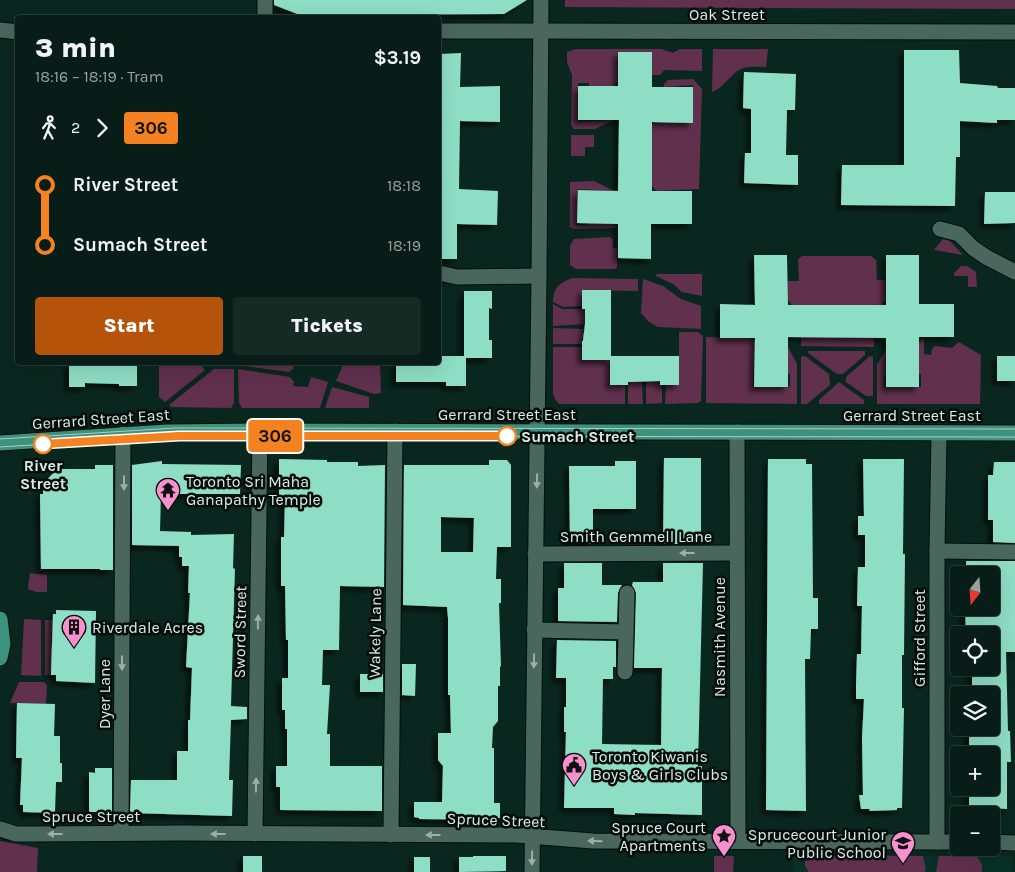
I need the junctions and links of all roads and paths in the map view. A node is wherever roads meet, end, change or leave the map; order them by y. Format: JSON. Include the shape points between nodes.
{"nodes":[{"id":1,"x":265,"y":0,"type":"edge"},
{"id":2,"x":541,"y":0,"type":"edge"},
{"id":3,"x":265,"y":15,"type":"edge"},
{"id":4,"x":0,"y":30,"type":"edge"},
{"id":5,"x":441,"y":31,"type":"edge"},
{"id":6,"x":541,"y":31,"type":"junction"},
{"id":7,"x":15,"y":32,"type":"edge"},
{"id":8,"x":1015,"y":32,"type":"edge"},
{"id":9,"x":940,"y":229,"type":"dead end"},
{"id":10,"x":1015,"y":272,"type":"edge"},
{"id":11,"x":441,"y":273,"type":"edge"},
{"id":12,"x":539,"y":276,"type":"junction"},
{"id":13,"x":260,"y":431,"type":"junction"},
{"id":14,"x":395,"y":432,"type":"junction"},
{"id":15,"x":537,"y":432,"type":"junction"},
{"id":16,"x":736,"y":432,"type":"junction"},
{"id":17,"x":939,"y":433,"type":"junction"},
{"id":18,"x":1015,"y":433,"type":"edge"},
{"id":19,"x":123,"y":434,"type":"junction"},
{"id":20,"x":0,"y":443,"type":"edge"},
{"id":21,"x":936,"y":551,"type":"junction"},
{"id":22,"x":1015,"y":552,"type":"edge"},
{"id":23,"x":736,"y":553,"type":"junction"},
{"id":24,"x":535,"y":554,"type":"junction"},
{"id":25,"x":627,"y":593,"type":"dead end"},
{"id":26,"x":0,"y":619,"type":"edge"},
{"id":27,"x":534,"y":630,"type":"junction"},
{"id":28,"x":626,"y":632,"type":"junction"},
{"id":29,"x":0,"y":658,"type":"edge"},
{"id":30,"x":625,"y":672,"type":"dead end"},
{"id":31,"x":0,"y":829,"type":"edge"},
{"id":32,"x":121,"y":833,"type":"junction"},
{"id":33,"x":255,"y":834,"type":"junction"},
{"id":34,"x":391,"y":835,"type":"junction"},
{"id":35,"x":533,"y":837,"type":"junction"},
{"id":36,"x":738,"y":841,"type":"junction"},
{"id":37,"x":937,"y":842,"type":"junction"},
{"id":38,"x":950,"y":842,"type":"edge"},
{"id":39,"x":1000,"y":842,"type":"edge"},
{"id":40,"x":1015,"y":843,"type":"edge"},
{"id":41,"x":532,"y":872,"type":"edge"}],
"edges":[{"from":1,"to":3,"type":"street"},
{"from":2,"to":6,"type":"street"},
{"from":4,"to":7,"type":"street"},
{"from":5,"to":6,"type":"street","name":"Oak Street"},
{"from":6,"to":8,"type":"street","name":"Oak Street"},
{"from":6,"to":12,"type":"street"},
{"from":9,"to":10,"type":"street","via":[[959,234],[986,257]]},
{"from":11,"to":12,"type":"street","via":[[456,277]]},
{"from":12,"to":15,"type":"street"},
{"from":13,"to":14,"type":"main road","name":"Gerrard Street East"},
{"from":13,"to":19,"type":"main road","name":"Gerrard Street East"},
{"from":33,"to":13,"type":"street","name":"Sword Street","one_way":true},
{"from":14,"to":15,"type":"main road","name":"Gerrard Street East"},
{"from":14,"to":34,"type":"street","name":"Wakely Lane"},
{"from":15,"to":16,"type":"main road","name":"Gerrard Street East"},
{"from":15,"to":24,"type":"street","one_way":true},
{"from":16,"to":17,"type":"main road","name":"Gerrard Street East"},
{"from":16,"to":23,"type":"street","name":"Nasmith Avenue"},
{"from":17,"to":18,"type":"main road","name":"Gerrard Street East"},
{"from":17,"to":21,"type":"street","name":"Gifford Street"},
{"from":19,"to":20,"type":"main road","name":"Gerrard Street East"},
{"from":19,"to":32,"type":"street","name":"Dyer Lane","one_way":true},
{"from":21,"to":22,"type":"street"},
{"from":21,"to":37,"type":"street","name":"Gifford Street"},
{"from":23,"to":24,"type":"street","name":"Smith Gemmell Lane","one_way":true},
{"from":23,"to":36,"type":"street","name":"Nasmith Avenue"},
{"from":24,"to":27,"type":"street"},
{"from":25,"to":28,"type":"street"},
{"from":26,"to":29,"type":"main road","via":[[3,644]]},
{"from":27,"to":28,"type":"street"},
{"from":27,"to":35,"type":"street","one_way":true},
{"from":28,"to":30,"type":"street"},
{"from":32,"to":31,"type":"street","name":"Spruce Street","one_way":true,"via":[[16,834]]},
{"from":33,"to":32,"type":"street","name":"Spruce Street","one_way":true},
{"from":33,"to":34,"type":"street","name":"Spruce Street"},
{"from":35,"to":34,"type":"street","name":"Spruce Street","one_way":true},
{"from":36,"to":35,"type":"street","name":"Spruce Street","one_way":true,"via":[[593,841]]},
{"from":35,"to":41,"type":"street","one_way":true},
{"from":36,"to":37,"type":"street","name":"Spruce Street"},
{"from":37,"to":38,"type":"street","name":"Spruce Street"},
{"from":39,"to":40,"type":"street"}]}
